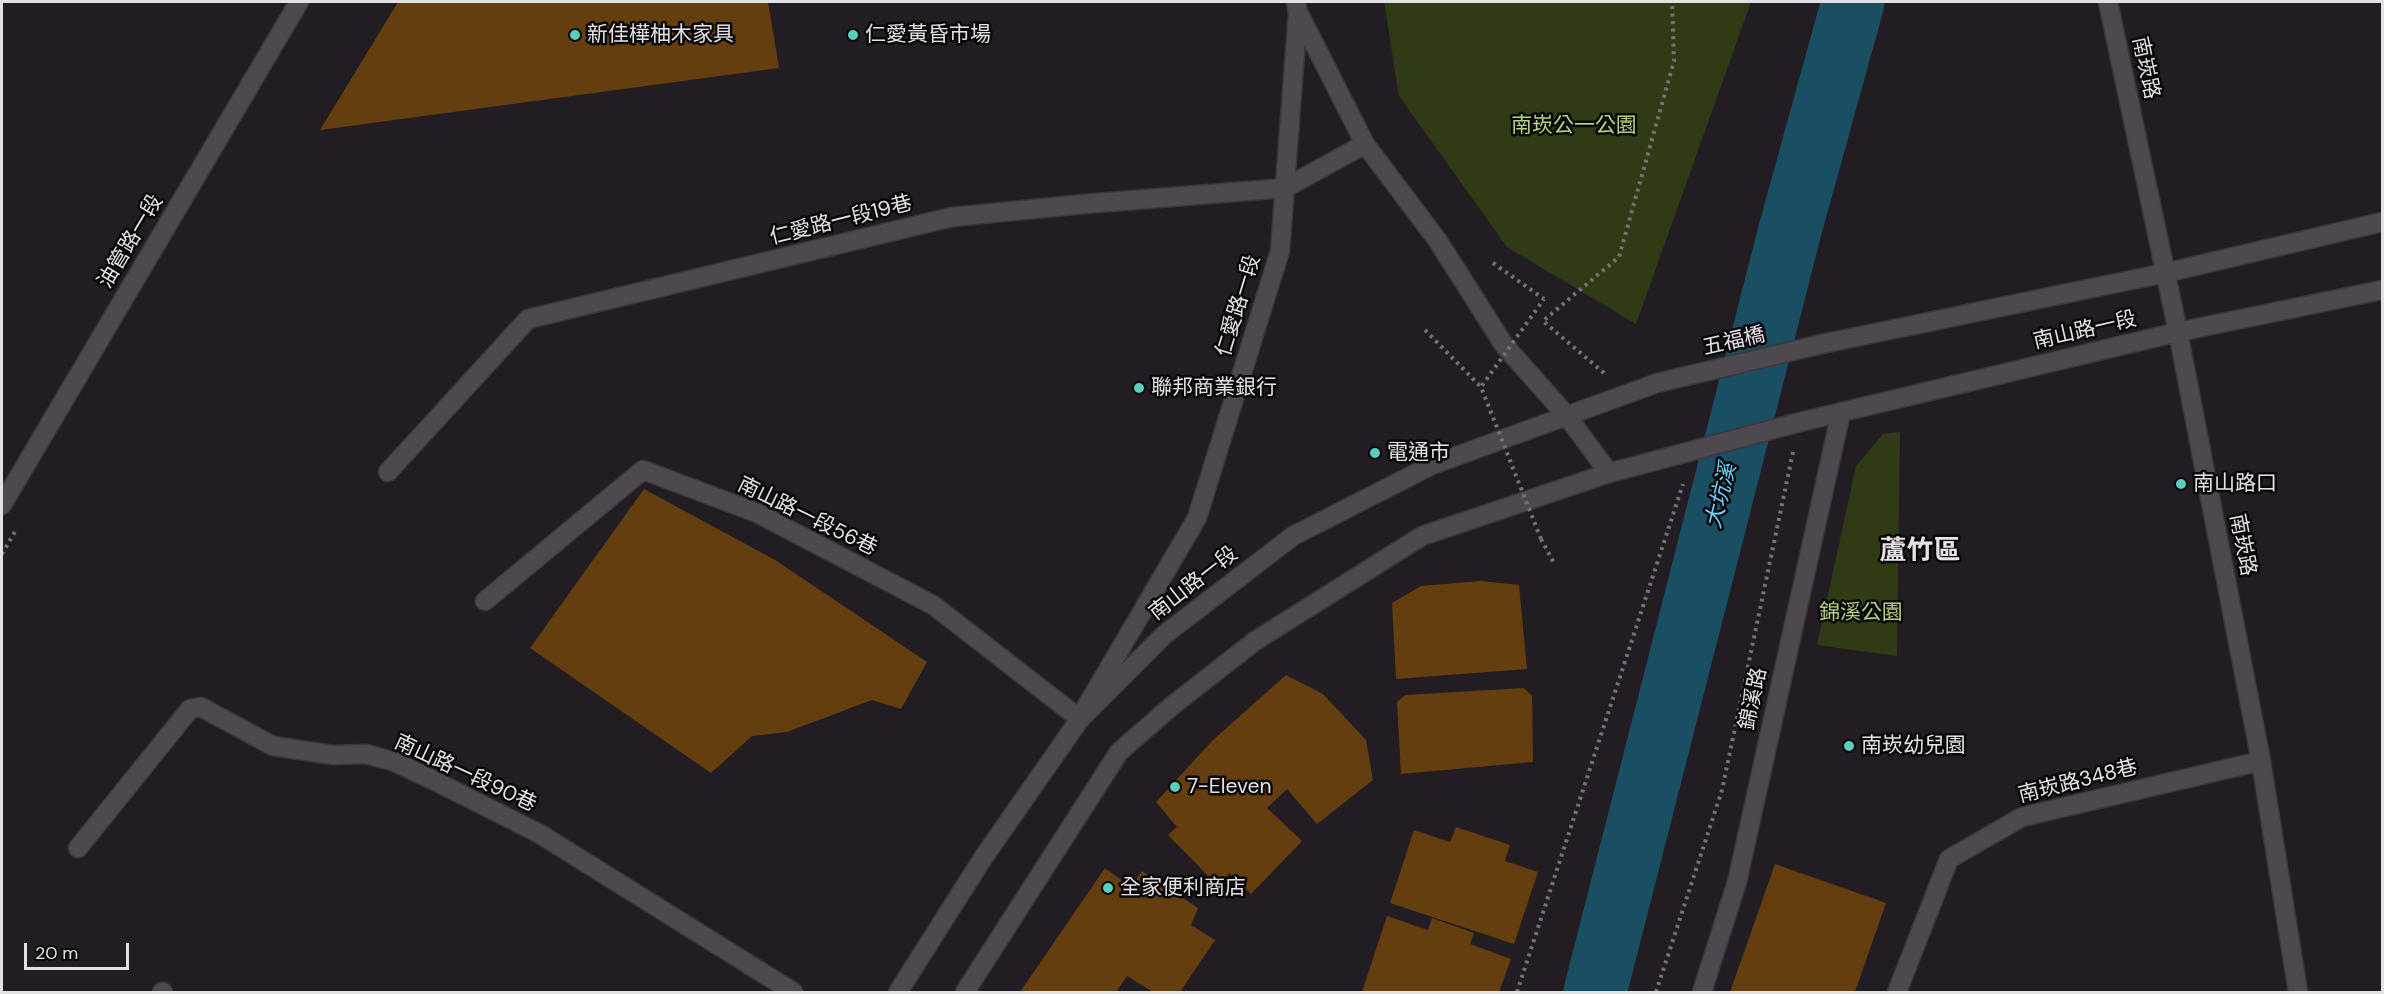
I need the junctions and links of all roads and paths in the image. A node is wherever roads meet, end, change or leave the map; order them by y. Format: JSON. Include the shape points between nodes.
{"nodes":[{"id":1,"x":299,"y":2,"type":"edge"},
{"id":2,"x":1672,"y":2,"type":"edge"},
{"id":3,"x":2108,"y":2,"type":"edge"},
{"id":4,"x":1297,"y":7,"type":"edge"},
{"id":5,"x":1365,"y":144,"type":"junction"},
{"id":6,"x":1285,"y":188,"type":"junction"},
{"id":7,"x":2382,"y":222,"type":"edge"},
{"id":8,"x":1493,"y":263,"type":"dead end"},
{"id":9,"x":2165,"y":273,"type":"junction"},
{"id":10,"x":2382,"y":290,"type":"edge"},
{"id":11,"x":1425,"y":330,"type":"dead end"},
{"id":12,"x":2178,"y":332,"type":"junction"},
{"id":13,"x":1822,"y":344,"type":"joint"},
{"id":14,"x":1613,"y":371,"type":"dead end"},
{"id":15,"x":1656,"y":383,"type":"joint"},
{"id":16,"x":1481,"y":387,"type":"junction"},
{"id":17,"x":1841,"y":412,"type":"junction"},
{"id":18,"x":1567,"y":416,"type":"junction"},
{"id":19,"x":1800,"y":422,"type":"junction"},
{"id":20,"x":388,"y":472,"type":"dead end"},
{"id":21,"x":1609,"y":473,"type":"junction"},
{"id":22,"x":1683,"y":484,"type":"dead end"},
{"id":23,"x":2,"y":505,"type":"edge"},
{"id":24,"x":1555,"y":565,"type":"dead end"},
{"id":25,"x":485,"y":601,"type":"dead end"},
{"id":26,"x":1080,"y":719,"type":"junction"},
{"id":27,"x":2261,"y":761,"type":"junction"},
{"id":28,"x":78,"y":848,"type":"dead end"},
{"id":29,"x":793,"y":993,"type":"edge"},
{"id":30,"x":898,"y":993,"type":"edge"},
{"id":31,"x":965,"y":993,"type":"edge"},
{"id":32,"x":1517,"y":993,"type":"edge"},
{"id":33,"x":1656,"y":993,"type":"edge"},
{"id":34,"x":1702,"y":993,"type":"edge"},
{"id":35,"x":1896,"y":993,"type":"edge"},
{"id":36,"x":2298,"y":993,"type":"edge"}],
"edges":[{"from":1,"to":23,"type":"street","name":"油管路一段"},
{"from":2,"to":14,"type":"path","via":[[1674,61],[1619,257],[1543,321],[1604,374]]},
{"from":3,"to":9,"type":"street","name":"南崁路"},
{"from":4,"to":5,"type":"street","name":"仁愛路一段"},
{"from":4,"to":6,"type":"street","name":"仁愛路一段"},
{"from":5,"to":6,"type":"street","name":"仁愛路一段19巷"},
{"from":5,"to":18,"type":"street","name":"仁愛路一段","via":[[1438,241],[1504,345]]},
{"from":6,"to":20,"type":"street","name":"仁愛路一段19巷","via":[[952,217],[528,319]]},
{"from":6,"to":26,"type":"street","name":"仁愛路一段","via":[[1280,251],[1197,518]]},
{"from":7,"to":9,"type":"street","name":"南山路一段"},
{"from":8,"to":16,"type":"path","bridge":true,"via":[[1544,299]]},
{"from":9,"to":12,"type":"street","name":"南崁路"},
{"from":9,"to":13,"type":"street","name":"南山路一段"},
{"from":10,"to":12,"type":"street","name":"南山路一段"},
{"from":11,"to":16,"type":"path"},
{"from":12,"to":17,"type":"street","name":"南山路一段"},
{"from":12,"to":27,"type":"street","name":"南崁路"},
{"from":13,"to":15,"type":"street","name":"五福橋"},
{"from":15,"to":18,"type":"street","name":"南山路一段"},
{"from":16,"to":24,"type":"path","bridge":true},
{"from":17,"to":19,"type":"street","name":"南山路一段"},
{"from":17,"to":34,"type":"street","name":"錦溪路","via":[[1737,882]]},
{"from":18,"to":21,"type":"street","name":"仁愛路一段"},
{"from":18,"to":26,"type":"street","name":"南山路一段","via":[[1432,465],[1293,536],[1164,635]]},
{"from":19,"to":21,"type":"street"},
{"from":19,"to":33,"type":"path","via":[[1722,790]]},
{"from":21,"to":31,"type":"street","via":[[1422,536],[1255,641],[1173,705],[1119,752]]},
{"from":22,"to":32,"type":"path"},
{"from":25,"to":26,"type":"street","name":"南山路一段56巷","via":[[643,470],[757,513],[933,605]]},
{"from":26,"to":30,"type":"street","name":"南山路一段","via":[[982,858]]},
{"from":27,"to":35,"type":"street","name":"南崁路348巷","via":[[2022,817],[1949,860]]},
{"from":27,"to":36,"type":"street","name":"南崁路"},
{"from":28,"to":29,"type":"street","name":"南山路一段90巷","via":[[190,709],[201,707],[273,746],[333,755],[366,754],[395,762],[435,781],[540,834]]}]}
